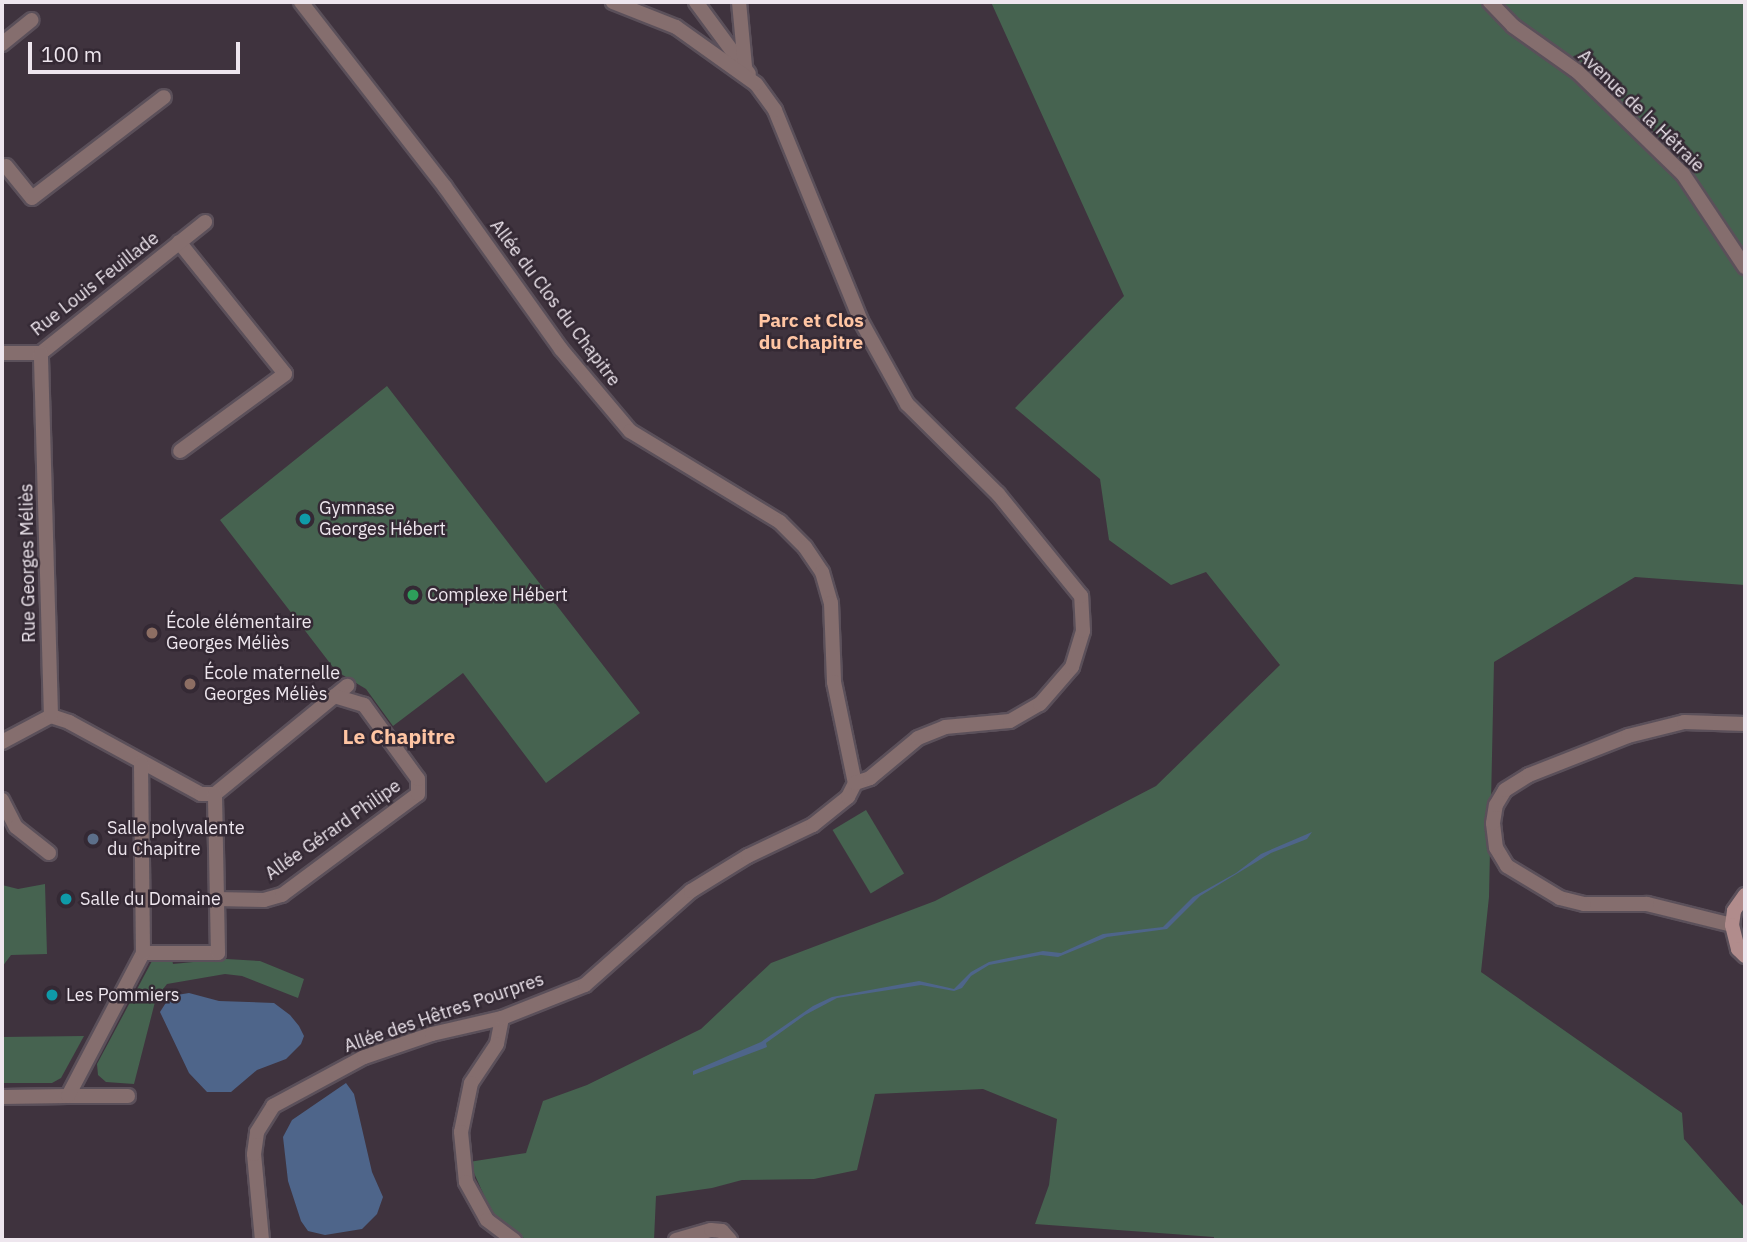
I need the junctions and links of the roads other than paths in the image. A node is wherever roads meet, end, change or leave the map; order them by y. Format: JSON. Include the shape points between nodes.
{"nodes":[{"id":1,"x":301,"y":2,"type":"edge"},
{"id":2,"x":613,"y":2,"type":"edge"},
{"id":3,"x":696,"y":2,"type":"edge"},
{"id":4,"x":739,"y":2,"type":"edge"},
{"id":5,"x":1490,"y":2,"type":"edge"},
{"id":6,"x":32,"y":20,"type":"dead end"},
{"id":7,"x":2,"y":44,"type":"edge"},
{"id":8,"x":745,"y":68,"type":"junction"},
{"id":9,"x":756,"y":84,"type":"junction"},
{"id":10,"x":163,"y":97,"type":"dead end"},
{"id":11,"x":3,"y":165,"type":"edge"},
{"id":12,"x":205,"y":222,"type":"dead end"},
{"id":13,"x":179,"y":242,"type":"junction"},
{"id":14,"x":1745,"y":267,"type":"edge"},
{"id":15,"x":41,"y":353,"type":"junction"},
{"id":16,"x":2,"y":354,"type":"edge"},
{"id":17,"x":180,"y":451,"type":"dead end"},
{"id":18,"x":347,"y":686,"type":"dead end"},
{"id":19,"x":334,"y":696,"type":"junction"},
{"id":20,"x":51,"y":716,"type":"junction"},
{"id":21,"x":1745,"y":724,"type":"edge"},
{"id":22,"x":2,"y":742,"type":"edge"},
{"id":23,"x":141,"y":763,"type":"junction"},
{"id":24,"x":855,"y":783,"type":"junction"},
{"id":25,"x":215,"y":794,"type":"junction"},
{"id":26,"x":2,"y":800,"type":"edge"},
{"id":27,"x":49,"y":853,"type":"dead end"},
{"id":28,"x":1745,"y":895,"type":"edge"},
{"id":29,"x":216,"y":899,"type":"junction"},
{"id":30,"x":1732,"y":925,"type":"junction"},
{"id":31,"x":143,"y":953,"type":"junction"},
{"id":32,"x":1745,"y":956,"type":"edge"},
{"id":33,"x":502,"y":1018,"type":"junction"},
{"id":34,"x":68,"y":1096,"type":"junction"},
{"id":35,"x":128,"y":1096,"type":"dead end"},
{"id":36,"x":2,"y":1097,"type":"edge"},
{"id":37,"x":262,"y":1240,"type":"edge"},
{"id":38,"x":514,"y":1240,"type":"edge"},
{"id":39,"x":676,"y":1240,"type":"edge"},
{"id":40,"x":730,"y":1240,"type":"edge"}],
"edges":[{"from":1,"to":24,"type":"street","name":"Allée du Clos du Chapitre","via":[[445,187],[561,349],[630,431],[780,522],[811,555],[822,572],[831,603],[834,682]]},
{"from":2,"to":9,"type":"street","name":"Allée des Hêtres Pourpres","via":[[676,27]]},
{"from":3,"to":8,"type":"street"},
{"from":4,"to":8,"type":"street"},
{"from":5,"to":14,"type":"street","name":"Avenue de la Hêtraie","via":[[1513,26],[1578,72],[1684,174]]},
{"from":6,"to":7,"type":"street"},
{"from":8,"to":9,"type":"street"},
{"from":9,"to":24,"type":"street","name":"Allée des Hêtres Pourpres","via":[[775,110],[861,321],[907,404],[998,494],[1081,596],[1083,631],[1072,667],[1040,704],[1010,721],[946,727],[918,738],[870,778]]},
{"from":10,"to":11,"type":"street","via":[[32,198]]},
{"from":12,"to":13,"type":"street","name":"Rue Louis Feuillade"},
{"from":13,"to":15,"type":"street","name":"Rue Louis Feuillade"},
{"from":13,"to":17,"type":"street","via":[[285,374]]},
{"from":15,"to":16,"type":"street","name":"Rue Louis Feuillade"},
{"from":15,"to":20,"type":"street","name":"Rue Georges Méliès"},
{"from":18,"to":19,"type":"street"},
{"from":19,"to":25,"type":"street"},
{"from":19,"to":29,"type":"street","name":"Allée Gérard Philipe","via":[[364,705],[418,779],[418,794],[282,895],[264,900]]},
{"from":20,"to":22,"type":"street"},
{"from":20,"to":23,"type":"street"},
{"from":21,"to":30,"type":"street","via":[[1684,722],[1628,736],[1529,775],[1505,790],[1493,823],[1496,848],[1507,866],[1560,898],[1584,904],[1647,904]]},
{"from":23,"to":25,"type":"street","via":[[201,794]]},
{"from":23,"to":31,"type":"street"},
{"from":24,"to":33,"type":"street","name":"Allée des Hêtres Pourpres","via":[[848,797],[813,825],[748,856],[691,891],[585,985]]},
{"from":25,"to":29,"type":"street"},
{"from":26,"to":27,"type":"street","via":[[16,827]]},
{"from":28,"to":30,"type":"street","via":[[1734,911]]},
{"from":29,"to":31,"type":"street","via":[[218,953]]},
{"from":30,"to":32,"type":"street","via":[[1738,949]]},
{"from":31,"to":34,"type":"street"},
{"from":33,"to":37,"type":"street","name":"Allée des Hêtres Pourpres","via":[[432,1034],[364,1057],[273,1106],[257,1132],[254,1154]]},
{"from":33,"to":38,"type":"street","via":[[497,1044],[471,1083],[461,1132],[466,1182],[487,1220]]},
{"from":34,"to":35,"type":"street"},
{"from":34,"to":36,"type":"street"},
{"from":39,"to":40,"type":"street","via":[[711,1230],[722,1231]]}]}
